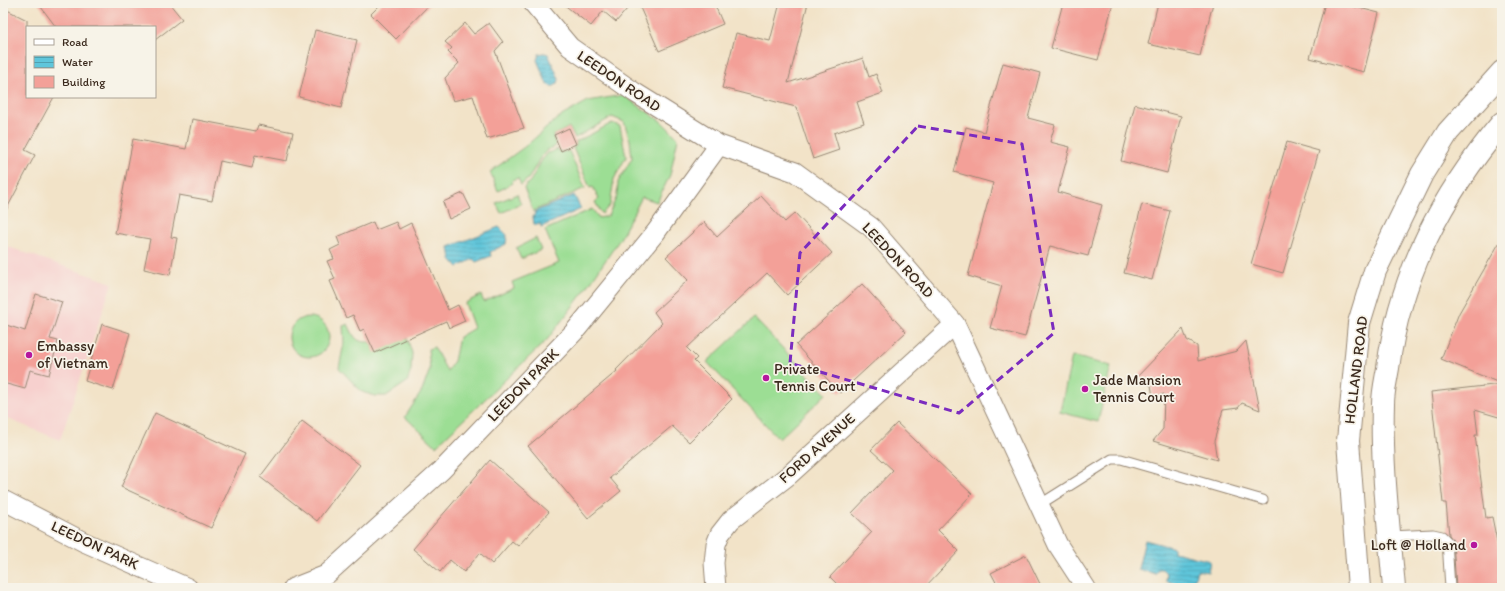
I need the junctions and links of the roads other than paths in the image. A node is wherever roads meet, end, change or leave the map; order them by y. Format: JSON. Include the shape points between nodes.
{"nodes":[{"id":1,"x":533,"y":3,"type":"edge"},
{"id":2,"x":1502,"y":72,"type":"edge"},
{"id":3,"x":1502,"y":123,"type":"edge"},
{"id":4,"x":719,"y":145,"type":"junction"},
{"id":5,"x":955,"y":324,"type":"junction"},
{"id":6,"x":3,"y":500,"type":"edge"},
{"id":7,"x":1263,"y":500,"type":"dead end"},
{"id":8,"x":1039,"y":505,"type":"junction"},
{"id":9,"x":1390,"y":536,"type":"junction"},
{"id":10,"x":188,"y":588,"type":"edge"},
{"id":11,"x":293,"y":588,"type":"edge"},
{"id":12,"x":716,"y":588,"type":"edge"},
{"id":13,"x":1086,"y":588,"type":"edge"},
{"id":14,"x":1359,"y":588,"type":"edge"},
{"id":15,"x":1394,"y":588,"type":"edge"},
{"id":16,"x":1450,"y":588,"type":"edge"}],
"edges":[{"from":1,"to":4,"type":"street","name":"LEEDON ROAD","via":[[570,47],[634,92]]},
{"from":2,"to":14,"type":"main road","name":"HOLLAND ROAD","via":[[1448,132],[1422,174],[1375,271],[1359,323],[1348,441]]},
{"from":3,"to":9,"type":"main road","name":"HOLLAND ROAD","via":[[1460,178],[1440,211],[1407,283],[1397,317],[1383,402],[1382,446]]},
{"from":4,"to":5,"type":"street","name":"LEEDON ROAD","via":[[795,172],[870,227]]},
{"from":4,"to":11,"type":"street","name":"LEEDON PARK","via":[[656,232],[575,331],[458,453],[326,575]]},
{"from":5,"to":8,"type":"street","name":"LEEDON ROAD"},
{"from":5,"to":12,"type":"street","name":"FORD AVENUE","via":[[789,475],[731,520],[716,544]]},
{"from":6,"to":10,"type":"street","name":"LEEDON PARK","via":[[84,542]]},
{"from":7,"to":8,"type":"lane","via":[[1121,459],[1112,459]]},
{"from":8,"to":13,"type":"street","name":"LEEDON ROAD","via":[[1058,545]]},
{"from":9,"to":15,"type":"main road","name":"HOLLAND ROAD"},
{"from":9,"to":16,"type":"lane","via":[[1433,534],[1447,540]]}]}
